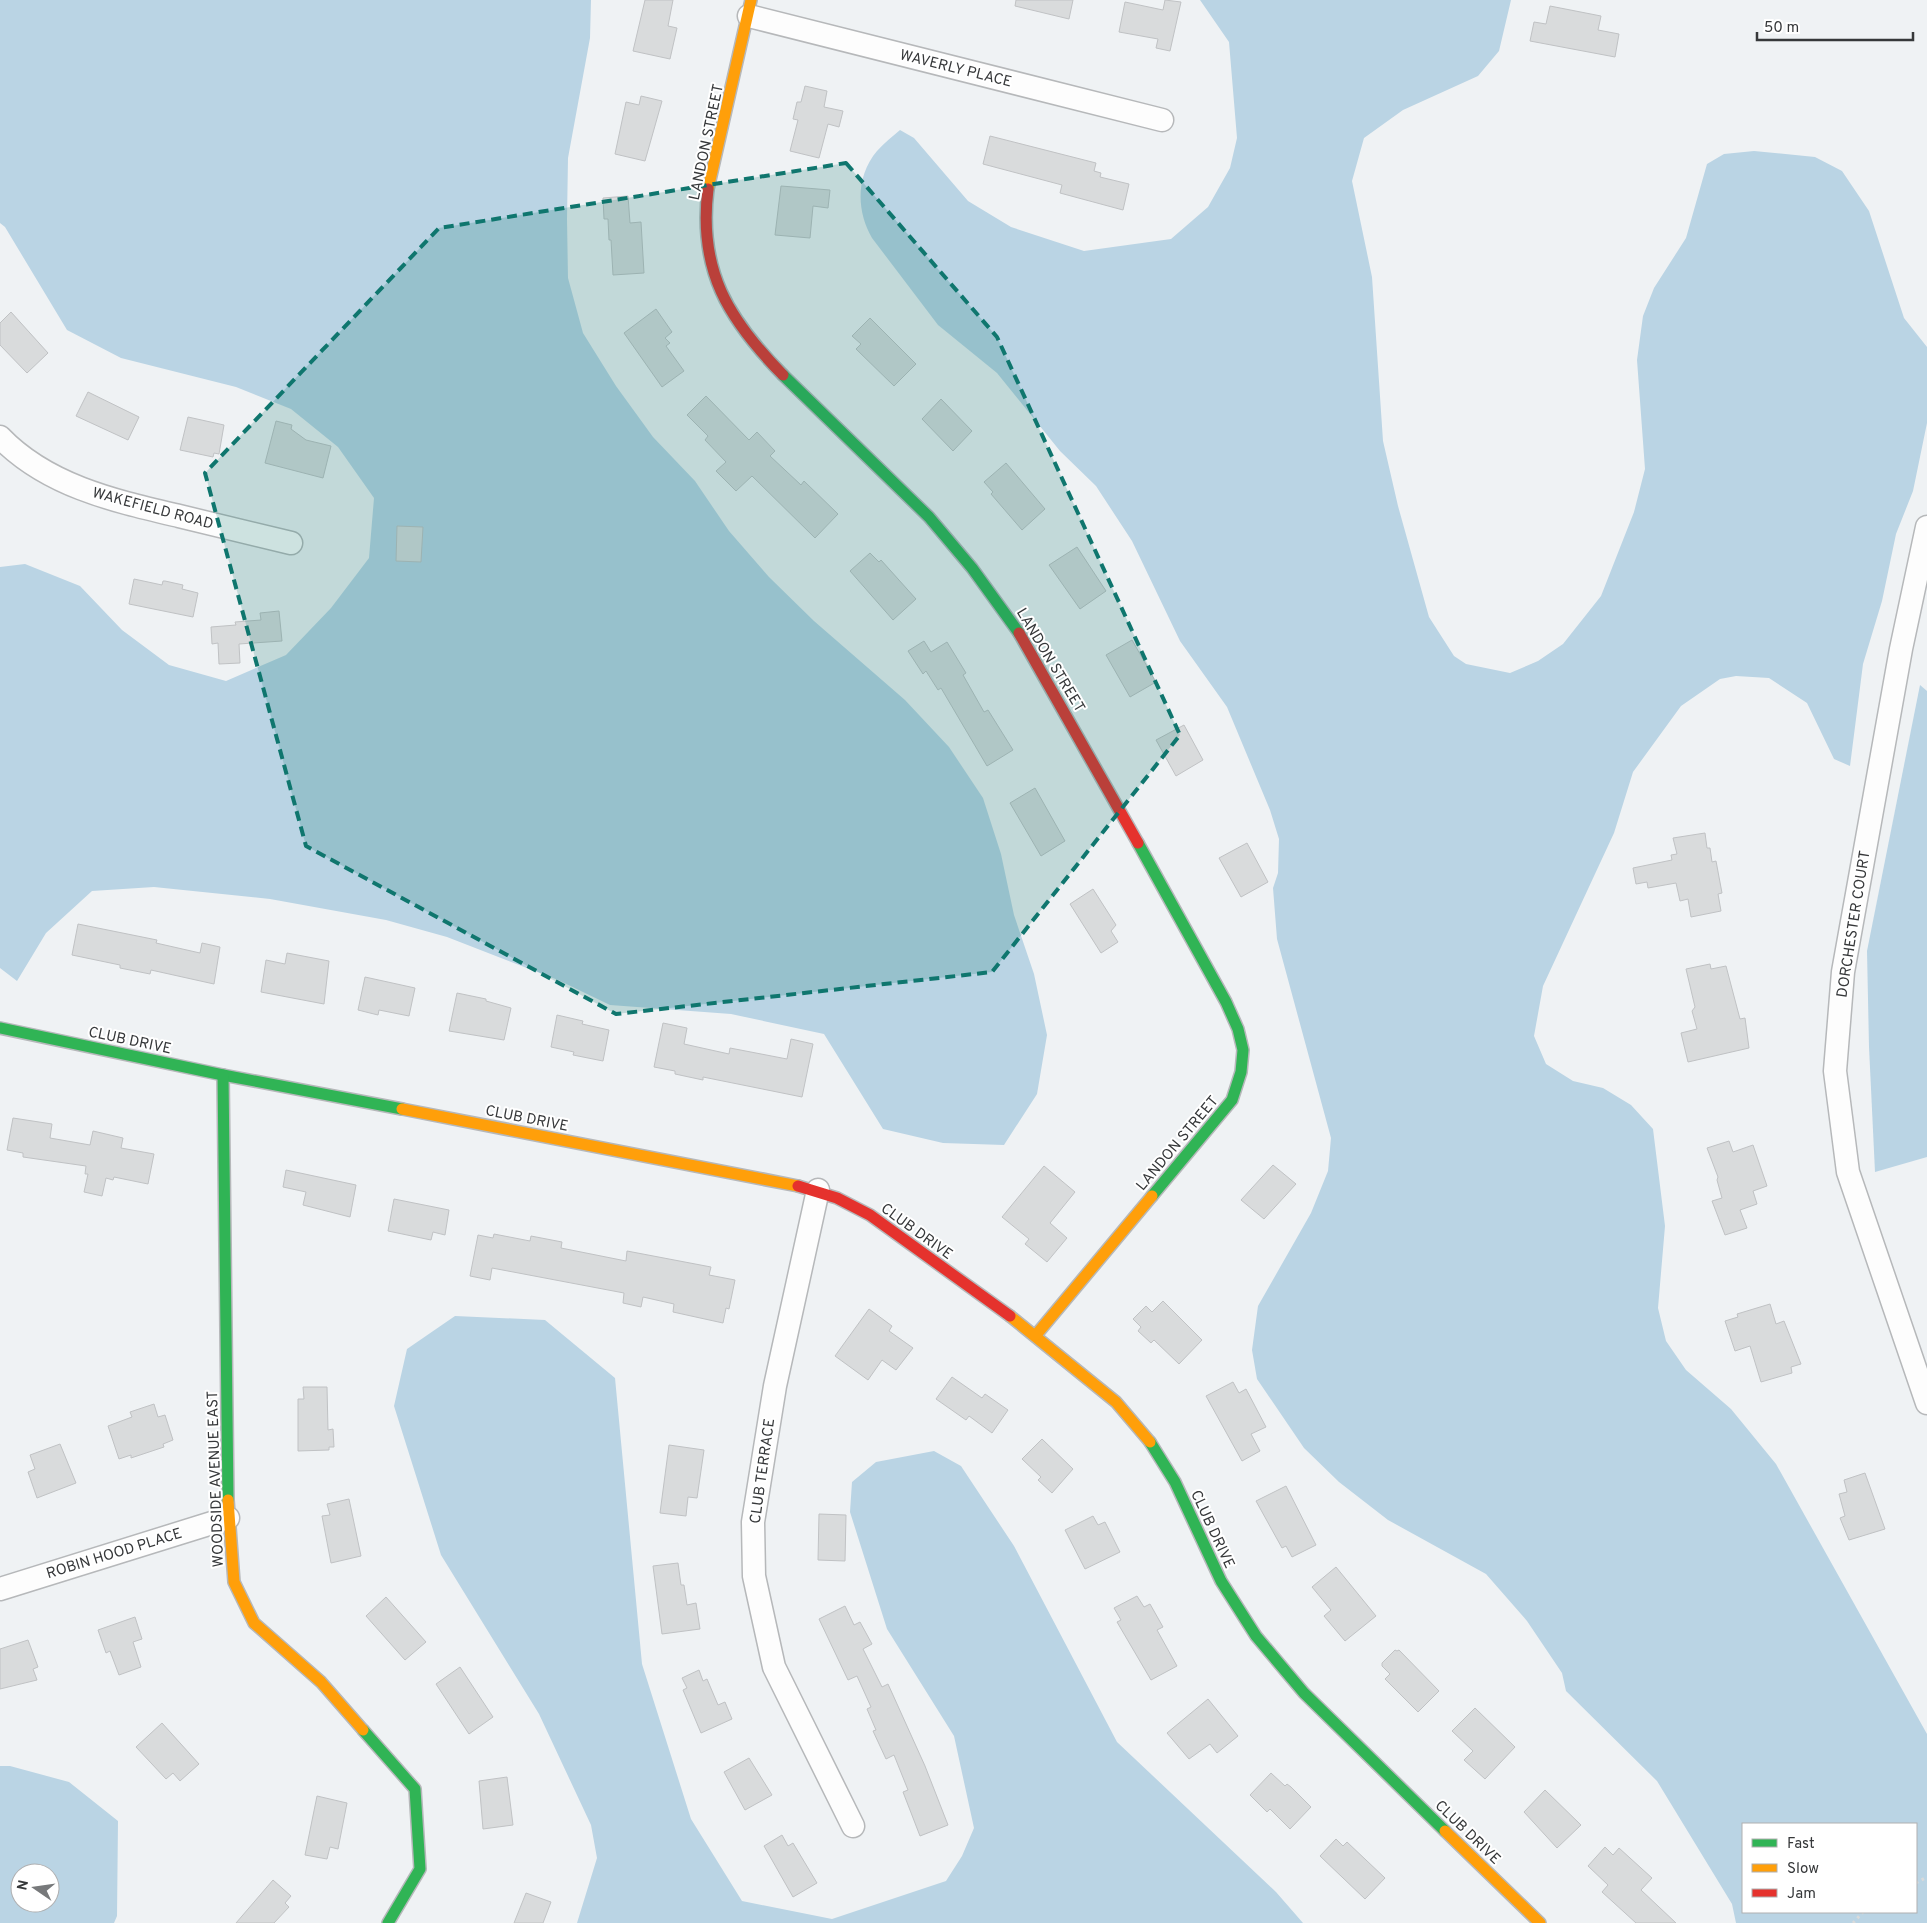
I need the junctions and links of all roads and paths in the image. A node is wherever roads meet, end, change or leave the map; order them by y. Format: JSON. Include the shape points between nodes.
{"nodes":[{"id":1,"x":750,"y":8,"type":"edge"},
{"id":2,"x":1162,"y":120,"type":"dead end"},
{"id":3,"x":0,"y":437,"type":"edge"},
{"id":4,"x":1927,"y":526,"type":"edge"},
{"id":5,"x":291,"y":542,"type":"dead end"},
{"id":6,"x":0,"y":1028,"type":"edge"},
{"id":7,"x":223,"y":1075,"type":"junction"},
{"id":8,"x":818,"y":1190,"type":"junction"},
{"id":9,"x":1036,"y":1335,"type":"junction"},
{"id":10,"x":1927,"y":1403,"type":"edge"},
{"id":11,"x":228,"y":1518,"type":"junction"},
{"id":12,"x":0,"y":1589,"type":"edge"},
{"id":13,"x":853,"y":1826,"type":"dead end"},
{"id":14,"x":1862,"y":1913,"type":"edge"},
{"id":15,"x":388,"y":1923,"type":"edge"},
{"id":16,"x":1540,"y":1923,"type":"edge"},
{"id":17,"x":1853,"y":1923,"type":"edge"}],
"edges":[{"from":1,"to":2,"type":"street","name":"WAVERLY PLACE"},
{"from":1,"to":9,"type":"street","name":"LANDON STREET","via":[[708,190],[709,250],[728,307],[772,364],[913,500],[990,590],[1029,648],[1226,1002],[1242,1037],[1244,1060],[1232,1100]]},
{"from":3,"to":5,"type":"street","name":"WAKEFIELD ROAD","via":[[44,472],[109,499]]},
{"from":4,"to":10,"type":"street","name":"DORCHESTER COURT","via":[[1901,649],[1843,972],[1835,1071],[1848,1172]]},
{"from":6,"to":7,"type":"street","name":"CLUB DRIVE"},
{"from":7,"to":8,"type":"street","name":"CLUB DRIVE"},
{"from":7,"to":11,"type":"street","name":"WOODSIDE AVENUE EAST"},
{"from":8,"to":9,"type":"street","name":"CLUB DRIVE","via":[[845,1200],[870,1215]]},
{"from":8,"to":13,"type":"street","name":"CLUB TERRACE","via":[[775,1386],[753,1522],[754,1576],[774,1667]]},
{"from":9,"to":16,"type":"street","name":"CLUB DRIVE","via":[[1116,1402],[1148,1439],[1175,1482],[1221,1581],[1256,1636],[1304,1693]]},
{"from":11,"to":12,"type":"street","name":"ROBIN HOOD PLACE"},
{"from":11,"to":15,"type":"street","name":"WOODSIDE AVENUE EAST","via":[[234,1582],[254,1623],[320,1682],[415,1789],[420,1869]]},
{"from":14,"to":17,"type":"path"}]}
